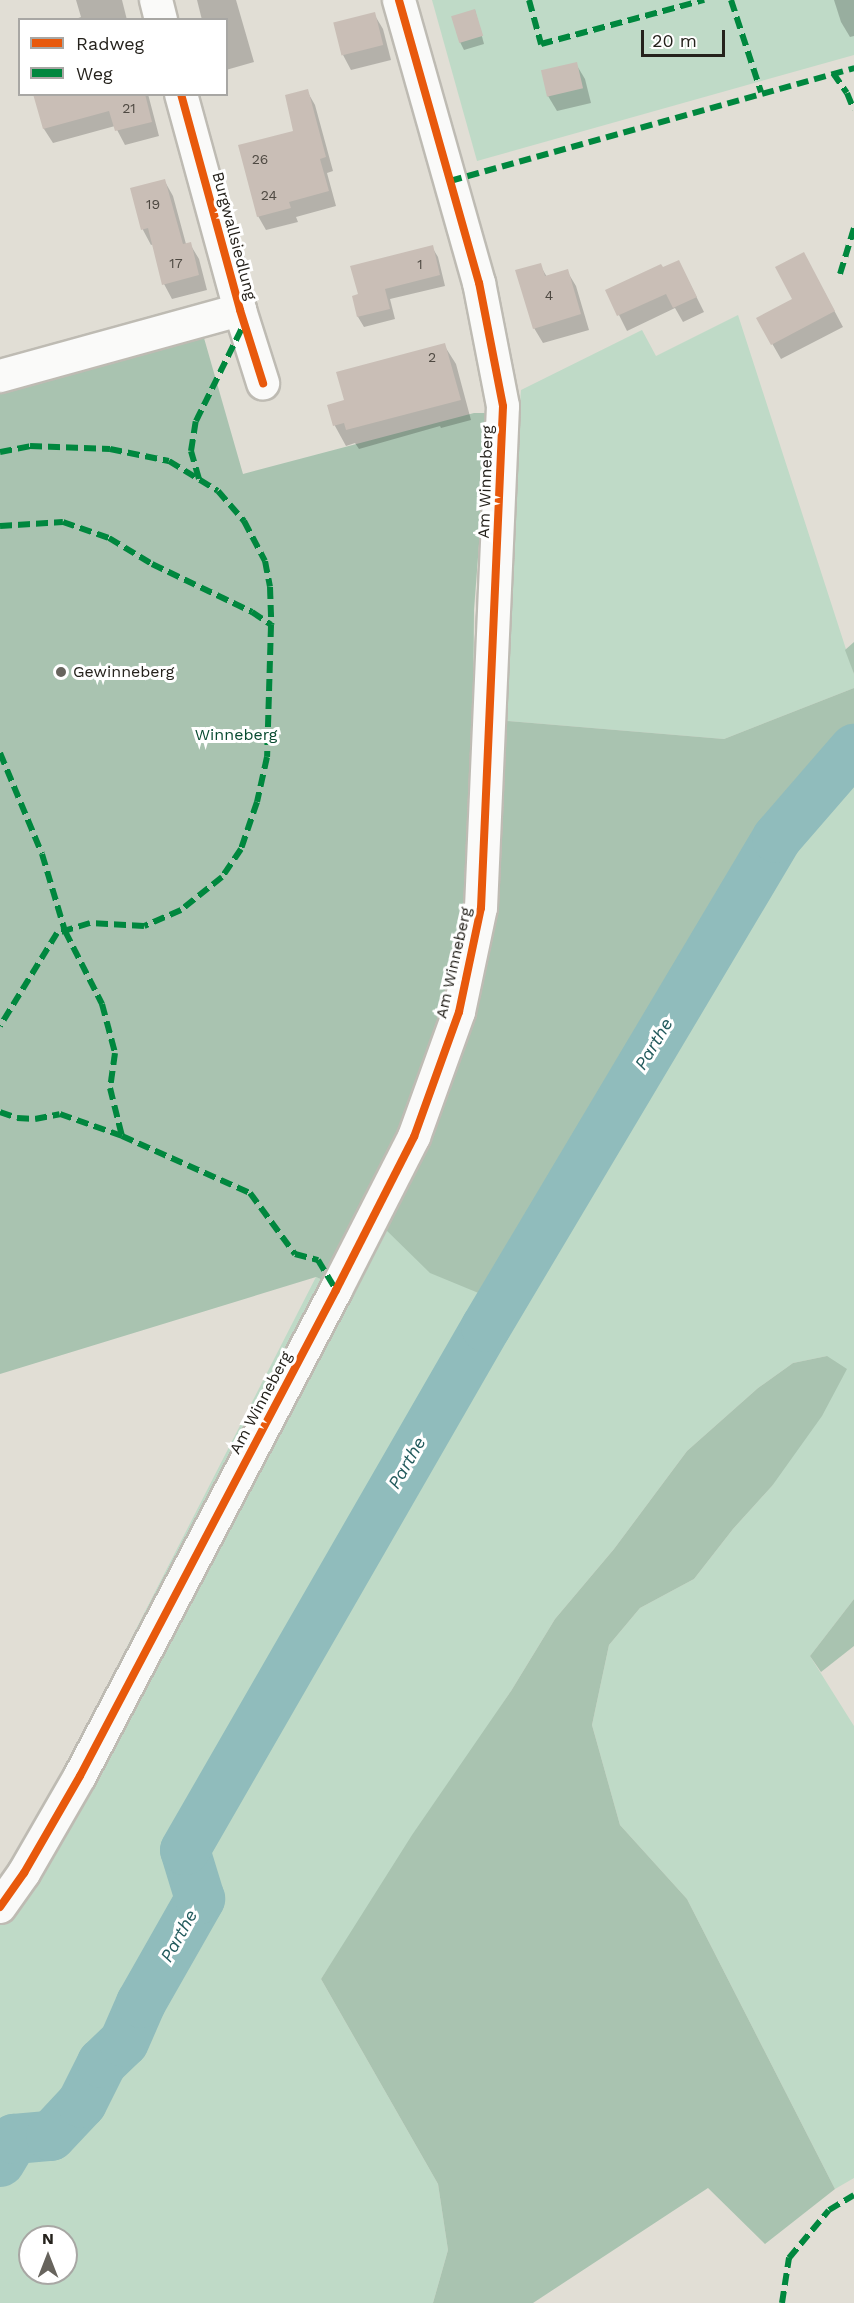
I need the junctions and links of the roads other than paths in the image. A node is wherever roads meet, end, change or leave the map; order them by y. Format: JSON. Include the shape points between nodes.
{"nodes":[{"id":1,"x":156,"y":0,"type":"edge"},
{"id":2,"x":399,"y":0,"type":"edge"},
{"id":3,"x":160,"y":18,"type":"edge"},
{"id":4,"x":182,"y":96,"type":"edge"},
{"id":5,"x":240,"y":310,"type":"junction"},
{"id":6,"x":0,"y":376,"type":"edge"},
{"id":7,"x":263,"y":383,"type":"dead end"},
{"id":8,"x":0,"y":1907,"type":"edge"}],
"edges":[{"from":1,"to":3,"type":"street"},
{"from":2,"to":8,"type":"street","name":"Am Winneberg","via":[[479,283],[502,406],[481,908],[459,1012],[414,1137],[80,1776]]},
{"from":4,"to":5,"type":"street","name":"Burgwallsiedlung"},
{"from":5,"to":6,"type":"street","name":"Burgwallsiedlung"},
{"from":5,"to":7,"type":"street","name":"Burgwallsiedlung"}]}
